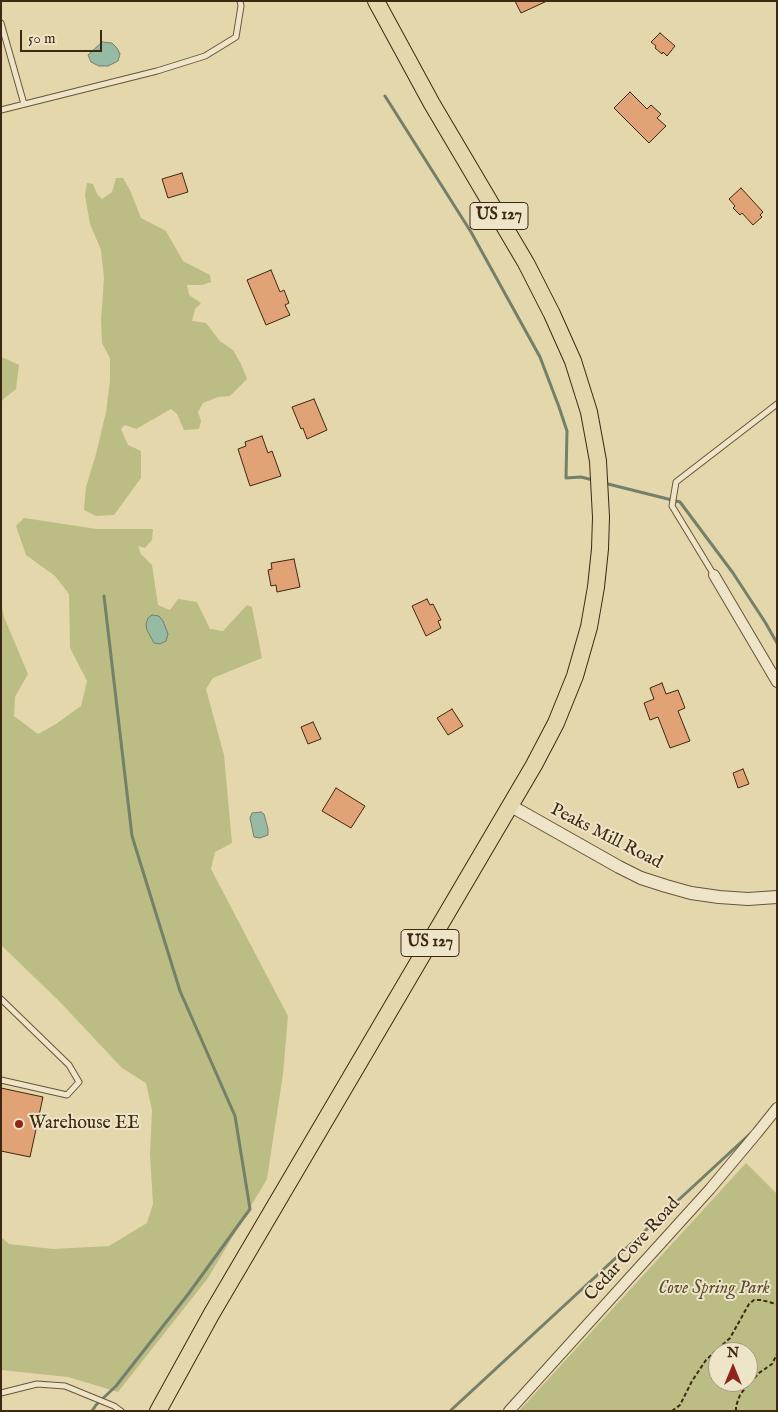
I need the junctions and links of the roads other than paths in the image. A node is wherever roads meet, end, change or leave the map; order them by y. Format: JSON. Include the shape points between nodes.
{"nodes":[{"id":1,"x":240,"y":1,"type":"edge"},
{"id":2,"x":376,"y":1,"type":"edge"},
{"id":3,"x":1,"y":23,"type":"edge"},
{"id":4,"x":24,"y":104,"type":"junction"},
{"id":5,"x":1,"y":110,"type":"edge"},
{"id":6,"x":777,"y":404,"type":"edge"},
{"id":7,"x":714,"y":575,"type":"joint"},
{"id":8,"x":777,"y":682,"type":"edge"},
{"id":9,"x":511,"y":806,"type":"junction"},
{"id":10,"x":777,"y":897,"type":"edge"},
{"id":11,"x":1,"y":999,"type":"edge"},
{"id":12,"x":1,"y":1080,"type":"edge"},
{"id":13,"x":777,"y":1108,"type":"edge"},
{"id":14,"x":1,"y":1393,"type":"edge"},
{"id":15,"x":121,"y":1411,"type":"edge"},
{"id":16,"x":158,"y":1411,"type":"edge"},
{"id":17,"x":509,"y":1411,"type":"edge"}],
"edges":[{"from":1,"to":4,"type":"lane","via":[[236,37],[205,56]]},
{"from":2,"to":9,"type":"highway","number":"US 127","via":[[543,295],[573,361],[592,424],[601,517],[598,567],[588,627],[563,706]]},
{"from":3,"to":4,"type":"lane"},
{"from":4,"to":5,"type":"lane"},
{"from":6,"to":7,"type":"lane","via":[[676,482],[672,506]]},
{"from":7,"to":8,"type":"street"},
{"from":9,"to":10,"type":"street","name":"Peaks Mill Road","via":[[641,878],[691,893],[719,897]]},
{"from":9,"to":16,"type":"highway","number":"US 127","via":[[212,1313]]},
{"from":11,"to":12,"type":"lane","via":[[69,1065],[79,1082],[67,1095]]},
{"from":13,"to":17,"type":"street","name":"Cedar Cove Road","via":[[698,1202]]},
{"from":14,"to":15,"type":"lane","via":[[37,1384],[65,1386]]}]}
